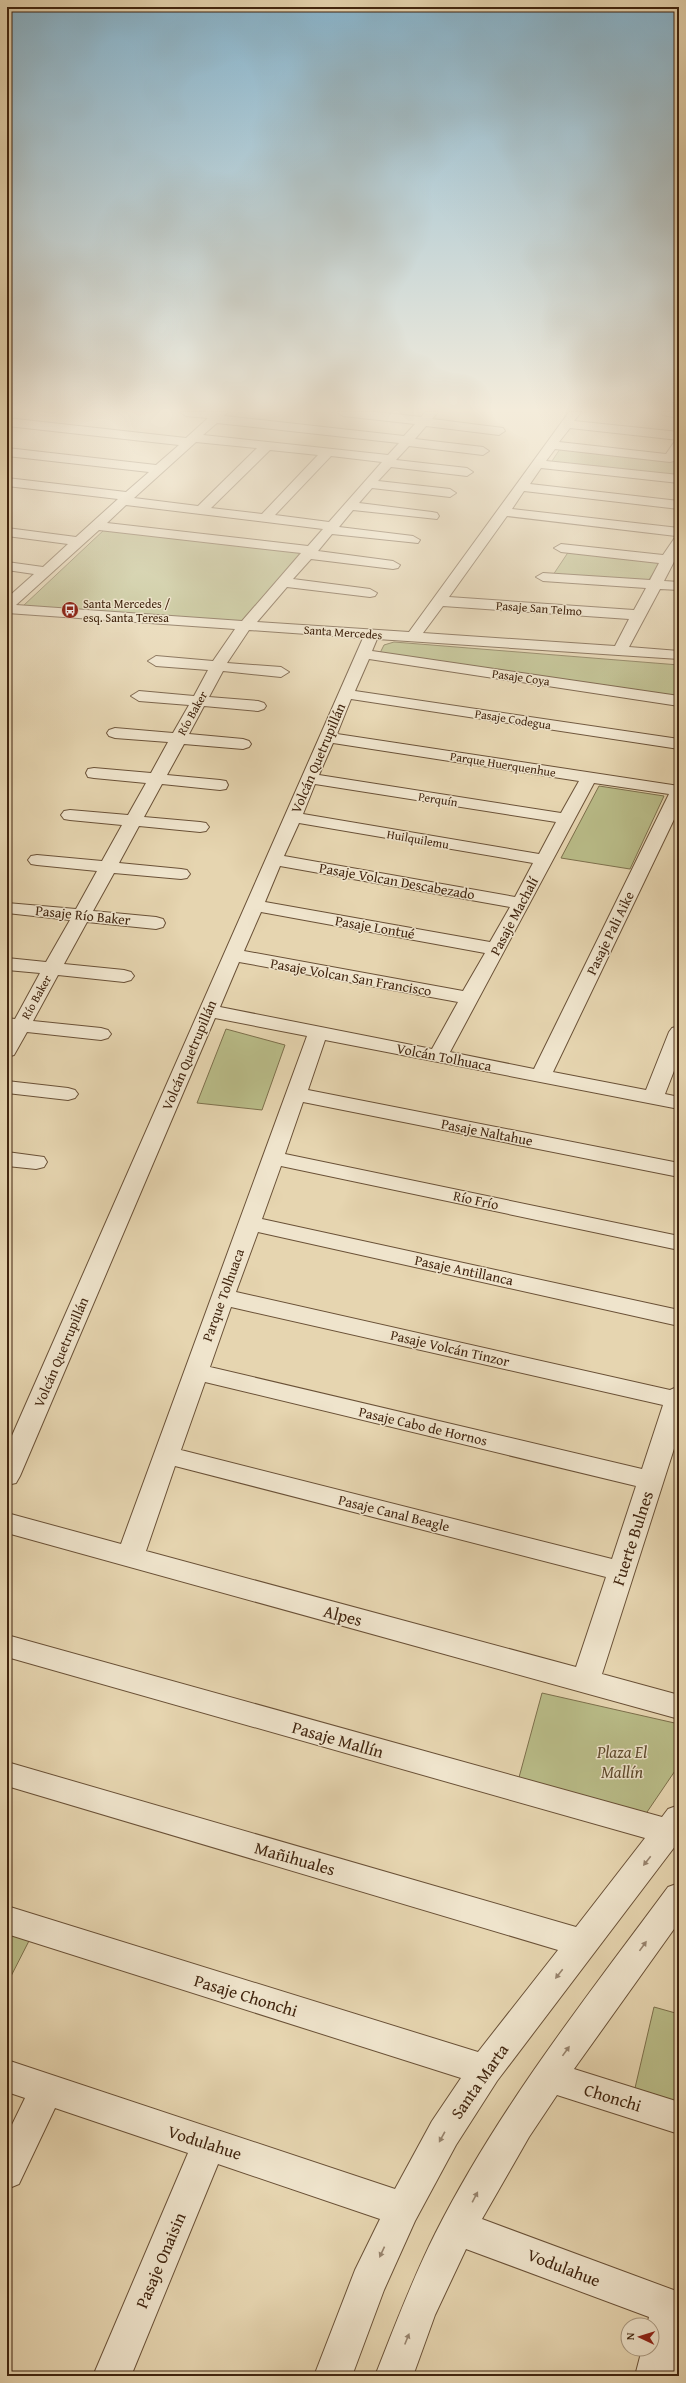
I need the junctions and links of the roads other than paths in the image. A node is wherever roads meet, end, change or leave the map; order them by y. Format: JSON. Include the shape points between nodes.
{"nodes":[{"id":1,"x":99,"y":523,"type":"edge"},
{"id":2,"x":299,"y":523,"type":"edge"},
{"id":3,"x":335,"y":523,"type":"edge"},
{"id":4,"x":495,"y":523,"type":"edge"},
{"id":5,"x":521,"y":523,"type":"edge"},
{"id":6,"x":96,"y":526,"type":"junction"},
{"id":7,"x":331,"y":528,"type":"junction"},
{"id":8,"x":7,"y":532,"type":"edge"},
{"id":9,"x":679,"y":532,"type":"edge"},
{"id":10,"x":679,"y":539,"type":"edge"},
{"id":11,"x":413,"y":540,"type":"dead end"},
{"id":12,"x":79,"y":541,"type":"junction"},
{"id":13,"x":561,"y":548,"type":"junction"},
{"id":14,"x":309,"y":552,"type":"junction"},
{"id":15,"x":668,"y":560,"type":"junction"},
{"id":16,"x":393,"y":565,"type":"dead end"},
{"id":17,"x":7,"y":566,"type":"edge"},
{"id":18,"x":45,"y":571,"type":"junction"},
{"id":19,"x":283,"y":582,"type":"junction"},
{"id":20,"x":655,"y":584,"type":"junction"},
{"id":21,"x":679,"y":586,"type":"edge"},
{"id":22,"x":370,"y":594,"type":"dead end"},
{"id":23,"x":531,"y":597,"type":"junction"},
{"id":24,"x":439,"y":601,"type":"junction"},
{"id":25,"x":7,"y":606,"type":"edge"},
{"id":26,"x":7,"y":609,"type":"edge"},
{"id":27,"x":639,"y":615,"type":"junction"},
{"id":28,"x":245,"y":626,"type":"junction"},
{"id":29,"x":372,"y":634,"type":"junction"},
{"id":30,"x":413,"y":637,"type":"junction"},
{"id":31,"x":620,"y":650,"type":"junction"},
{"id":32,"x":363,"y":654,"type":"junction"},
{"id":33,"x":679,"y":655,"type":"edge"},
{"id":34,"x":156,"y":661,"type":"dead end"},
{"id":35,"x":218,"y":666,"type":"junction"},
{"id":36,"x":281,"y":672,"type":"dead end"},
{"id":37,"x":346,"y":694,"type":"junction"},
{"id":38,"x":139,"y":696,"type":"dead end"},
{"id":39,"x":679,"y":700,"type":"edge"},
{"id":40,"x":199,"y":701,"type":"junction"},
{"id":41,"x":258,"y":706,"type":"dead end"},
{"id":42,"x":115,"y":733,"type":"dead end"},
{"id":43,"x":327,"y":737,"type":"junction"},
{"id":44,"x":178,"y":738,"type":"junction"},
{"id":45,"x":243,"y":744,"type":"dead end"},
{"id":46,"x":679,"y":744,"type":"edge"},
{"id":47,"x":94,"y":773,"type":"dead end"},
{"id":48,"x":589,"y":777,"type":"junction"},
{"id":49,"x":309,"y":778,"type":"junction"},
{"id":50,"x":156,"y":779,"type":"junction"},
{"id":51,"x":220,"y":784,"type":"dead end"},
{"id":52,"x":679,"y":791,"type":"edge"},
{"id":53,"x":70,"y":815,"type":"dead end"},
{"id":54,"x":292,"y":817,"type":"junction"},
{"id":55,"x":567,"y":819,"type":"junction"},
{"id":56,"x":133,"y":821,"type":"junction"},
{"id":57,"x":200,"y":827,"type":"dead end"},
{"id":58,"x":37,"y":860,"type":"dead end"},
{"id":59,"x":274,"y":860,"type":"junction"},
{"id":60,"x":544,"y":860,"type":"junction"},
{"id":61,"x":108,"y":867,"type":"junction"},
{"id":62,"x":181,"y":874,"type":"dead end"},
{"id":63,"x":521,"y":903,"type":"junction"},
{"id":64,"x":254,"y":905,"type":"junction"},
{"id":65,"x":9,"y":908,"type":"dead end"},
{"id":66,"x":81,"y":915,"type":"junction"},
{"id":67,"x":156,"y":923,"type":"dead end"},
{"id":68,"x":496,"y":949,"type":"junction"},
{"id":69,"x":233,"y":955,"type":"junction"},
{"id":70,"x":7,"y":964,"type":"edge"},
{"id":71,"x":52,"y":969,"type":"junction"},
{"id":72,"x":124,"y":976,"type":"dead end"},
{"id":73,"x":469,"y":998,"type":"junction"},
{"id":74,"x":208,"y":1011,"type":"junction"},
{"id":75,"x":14,"y":1024,"type":"edge"},
{"id":76,"x":318,"y":1032,"type":"junction"},
{"id":77,"x":679,"y":1032,"type":"edge"},
{"id":78,"x":101,"y":1034,"type":"dead end"},
{"id":79,"x":7,"y":1050,"type":"edge"},
{"id":80,"x":438,"y":1056,"type":"junction"},
{"id":81,"x":541,"y":1076,"type":"junction"},
{"id":82,"x":7,"y":1087,"type":"edge"},
{"id":83,"x":68,"y":1094,"type":"dead end"},
{"id":84,"x":296,"y":1094,"type":"junction"},
{"id":85,"x":653,"y":1098,"type":"junction"},
{"id":86,"x":679,"y":1103,"type":"edge"},
{"id":87,"x":272,"y":1158,"type":"junction"},
{"id":88,"x":7,"y":1159,"type":"edge"},
{"id":89,"x":36,"y":1162,"type":"dead end"},
{"id":90,"x":679,"y":1170,"type":"edge"},
{"id":91,"x":249,"y":1223,"type":"junction"},
{"id":92,"x":679,"y":1243,"type":"edge"},
{"id":93,"x":222,"y":1297,"type":"junction"},
{"id":94,"x":679,"y":1318,"type":"edge"},
{"id":95,"x":196,"y":1372,"type":"junction"},
{"id":96,"x":678,"y":1397,"type":"edge"},
{"id":97,"x":166,"y":1455,"type":"junction"},
{"id":98,"x":7,"y":1476,"type":"edge"},
{"id":99,"x":651,"y":1480,"type":"junction"},
{"id":100,"x":7,"y":1523,"type":"edge"},
{"id":101,"x":130,"y":1557,"type":"junction"},
{"id":102,"x":621,"y":1571,"type":"junction"},
{"id":103,"x":7,"y":1646,"type":"edge"},
{"id":104,"x":585,"y":1682,"type":"junction"},
{"id":105,"x":679,"y":1707,"type":"edge"},
{"id":106,"x":7,"y":1774,"type":"edge"},
{"id":107,"x":674,"y":1825,"type":"edge"},
{"id":108,"x":679,"y":1898,"type":"edge"},
{"id":109,"x":7,"y":1920,"type":"edge"},
{"id":110,"x":582,"y":1943,"type":"junction"},
{"id":111,"x":485,"y":2070,"type":"junction"},
{"id":112,"x":7,"y":2076,"type":"edge"},
{"id":113,"x":548,"y":2077,"type":"junction"},
{"id":114,"x":46,"y":2090,"type":"junction"},
{"id":115,"x":679,"y":2118,"type":"edge"},
{"id":116,"x":209,"y":2144,"type":"junction"},
{"id":117,"x":7,"y":2172,"type":"edge"},
{"id":118,"x":403,"y":2209,"type":"junction"},
{"id":119,"x":458,"y":2228,"type":"junction"},
{"id":120,"x":112,"y":2376,"type":"edge"},
{"id":121,"x":333,"y":2376,"type":"edge"},
{"id":122,"x":394,"y":2376,"type":"edge"},
{"id":123,"x":654,"y":2376,"type":"edge"}],
"edges":[{"from":1,"to":6,"type":"street"},
{"from":2,"to":7,"type":"street"},
{"from":3,"to":7,"type":"street","name":"Río Baker"},
{"from":4,"to":24,"type":"street"},
{"from":5,"to":13,"type":"street"},
{"from":6,"to":12,"type":"street"},
{"from":6,"to":14,"type":"street"},
{"from":7,"to":11,"type":"street"},
{"from":7,"to":14,"type":"street","name":"Río Baker"},
{"from":8,"to":12,"type":"street"},
{"from":9,"to":13,"type":"street"},
{"from":10,"to":15,"type":"street"},
{"from":12,"to":18,"type":"street"},
{"from":13,"to":15,"type":"street"},
{"from":13,"to":20,"type":"street"},
{"from":13,"to":23,"type":"street"},
{"from":14,"to":16,"type":"street"},
{"from":14,"to":19,"type":"street","name":"Río Baker"},
{"from":15,"to":20,"type":"street"},
{"from":17,"to":18,"type":"street"},
{"from":18,"to":25,"type":"street"},
{"from":19,"to":22,"type":"street"},
{"from":19,"to":28,"type":"street","name":"Río Baker"},
{"from":20,"to":21,"type":"street"},
{"from":20,"to":27,"type":"street"},
{"from":23,"to":24,"type":"street","name":"Pasaje San Telmo"},
{"from":23,"to":27,"type":"street","name":"Pasaje San Telmo"},
{"from":24,"to":30,"type":"street"},
{"from":26,"to":28,"type":"street","name":"Santa Mercedes"},
{"from":27,"to":31,"type":"street"},
{"from":28,"to":29,"type":"street","name":"Santa Mercedes"},
{"from":28,"to":35,"type":"street","name":"Río Baker"},
{"from":29,"to":30,"type":"street","name":"Santa Mercedes"},
{"from":29,"to":32,"type":"street","name":"Volcán Quetrupillán"},
{"from":30,"to":31,"type":"street","name":"Santa Mercedes"},
{"from":31,"to":33,"type":"street","name":"Santa Mercedes"},
{"from":32,"to":37,"type":"street","name":"Volcán Quetrupillán"},
{"from":32,"to":39,"type":"street","name":"Pasaje Coya"},
{"from":34,"to":35,"type":"street"},
{"from":35,"to":36,"type":"street"},
{"from":35,"to":40,"type":"street","name":"Río Baker"},
{"from":37,"to":43,"type":"street","name":"Volcán Quetrupillán"},
{"from":37,"to":46,"type":"street","name":"Pasaje Codegua"},
{"from":38,"to":40,"type":"street"},
{"from":40,"to":41,"type":"street"},
{"from":40,"to":44,"type":"street","name":"Río Baker"},
{"from":42,"to":44,"type":"street"},
{"from":43,"to":48,"type":"street","name":"Parque Huerquenhue"},
{"from":43,"to":49,"type":"street","name":"Volcán Quetrupillán"},
{"from":44,"to":45,"type":"street"},
{"from":44,"to":50,"type":"street","name":"Río Baker"},
{"from":47,"to":50,"type":"street"},
{"from":48,"to":52,"type":"street","name":"Parque Huerquenhue"},
{"from":48,"to":55,"type":"street","name":"Pasaje Machalí"},
{"from":49,"to":54,"type":"street","name":"Volcán Quetrupillán"},
{"from":49,"to":55,"type":"street","name":"Perquín"},
{"from":50,"to":51,"type":"street"},
{"from":50,"to":56,"type":"street","name":"Río Baker"},
{"from":52,"to":81,"type":"street","name":"Pasaje Pali Aike"},
{"from":53,"to":56,"type":"street"},
{"from":54,"to":59,"type":"street","name":"Volcán Quetrupillán"},
{"from":54,"to":60,"type":"street","name":"Huilquilemu"},
{"from":55,"to":60,"type":"street","name":"Pasaje Machalí"},
{"from":56,"to":57,"type":"street"},
{"from":56,"to":61,"type":"street","name":"Río Baker"},
{"from":58,"to":61,"type":"street"},
{"from":59,"to":63,"type":"street","name":"Pasaje Volcan Descabezado"},
{"from":59,"to":64,"type":"street","name":"Volcán Quetrupillán"},
{"from":60,"to":63,"type":"street","name":"Pasaje Machalí"},
{"from":61,"to":62,"type":"street"},
{"from":61,"to":66,"type":"street","name":"Río Baker"},
{"from":63,"to":68,"type":"street","name":"Pasaje Machalí"},
{"from":64,"to":68,"type":"street","name":"Pasaje Lontué"},
{"from":64,"to":69,"type":"street","name":"Volcán Quetrupillán"},
{"from":65,"to":66,"type":"street","name":"Pasaje Río Baker"},
{"from":66,"to":67,"type":"street","name":"Pasaje Río Baker"},
{"from":66,"to":71,"type":"street","name":"Río Baker"},
{"from":68,"to":73,"type":"street","name":"Pasaje Machalí"},
{"from":69,"to":73,"type":"street","name":"Pasaje Volcan San Francisco"},
{"from":69,"to":74,"type":"street","name":"Volcán Quetrupillán"},
{"from":70,"to":71,"type":"street"},
{"from":71,"to":72,"type":"street"},
{"from":71,"to":75,"type":"street","name":"Río Baker"},
{"from":73,"to":80,"type":"street","name":"Pasaje Machalí"},
{"from":74,"to":76,"type":"street","name":"Volcán Tolhuaca"},
{"from":74,"to":98,"type":"street","name":"Volcán Quetrupillán"},
{"from":75,"to":78,"type":"street"},
{"from":75,"to":79,"type":"street","name":"Río Baker"},
{"from":76,"to":80,"type":"street","name":"Volcán Tolhuaca"},
{"from":76,"to":84,"type":"street","name":"Parque Tolhuaca"},
{"from":77,"to":85,"type":"street"},
{"from":80,"to":81,"type":"street","name":"Volcán Tolhuaca"},
{"from":81,"to":85,"type":"street","name":"Volcán Tolhuaca"},
{"from":82,"to":83,"type":"street"},
{"from":84,"to":87,"type":"street","name":"Parque Tolhuaca"},
{"from":84,"to":90,"type":"street","name":"Pasaje Naltahue"},
{"from":85,"to":86,"type":"street","name":"Volcán Tolhuaca"},
{"from":87,"to":91,"type":"street","name":"Parque Tolhuaca"},
{"from":87,"to":92,"type":"street","name":"Río Frío"},
{"from":88,"to":89,"type":"street"},
{"from":91,"to":93,"type":"street","name":"Parque Tolhuaca"},
{"from":91,"to":94,"type":"street","name":"Pasaje Antillanca"},
{"from":93,"to":95,"type":"street","name":"Parque Tolhuaca"},
{"from":93,"to":96,"type":"street","name":"Pasaje Volcán Tinzor"},
{"from":95,"to":97,"type":"street","name":"Parque Tolhuaca"},
{"from":95,"to":99,"type":"street","name":"Pasaje Cabo de Hornos"},
{"from":96,"to":99,"type":"street","name":"Fuerte Bulnes"},
{"from":97,"to":101,"type":"street","name":"Parque Tolhuaca"},
{"from":97,"to":102,"type":"street","name":"Pasaje Canal Beagle"},
{"from":99,"to":102,"type":"street","name":"Fuerte Bulnes"},
{"from":100,"to":101,"type":"street","name":"Alpes"},
{"from":101,"to":104,"type":"street","name":"Alpes"},
{"from":102,"to":104,"type":"street","name":"Fuerte Bulnes"},
{"from":103,"to":107,"type":"street","name":"Pasaje Mallín"},
{"from":104,"to":105,"type":"street","name":"Alpes"},
{"from":106,"to":110,"type":"street","name":"Mañihuales"},
{"from":107,"to":110,"type":"street","name":"Santa Marta","one_way":true},
{"from":113,"to":108,"type":"street","one_way":true},
{"from":109,"to":111,"type":"street","name":"Pasaje Chonchi"},
{"from":110,"to":111,"type":"street","name":"Santa Marta","one_way":true},
{"from":111,"to":118,"type":"street","name":"Santa Marta","one_way":true,"via":[[444,2133]]},
{"from":112,"to":114,"type":"street","name":"Vodulahue"},
{"from":113,"to":115,"type":"street","name":"Chonchi"},
{"from":119,"to":113,"type":"street","one_way":true,"via":[[491,2166]]},
{"from":114,"to":116,"type":"street","name":"Vodulahue"},
{"from":114,"to":117,"type":"street"},
{"from":116,"to":118,"type":"street","name":"Vodulahue"},
{"from":116,"to":120,"type":"street","name":"Pasaje Onaisin"},
{"from":118,"to":121,"type":"street","name":"Santa Marta","one_way":true,"via":[[368,2283]]},
{"from":122,"to":119,"type":"street","one_way":true,"via":[[421,2305]]},
{"from":119,"to":123,"type":"street","name":"Vodulahue","via":[[670,2307]]}]}
